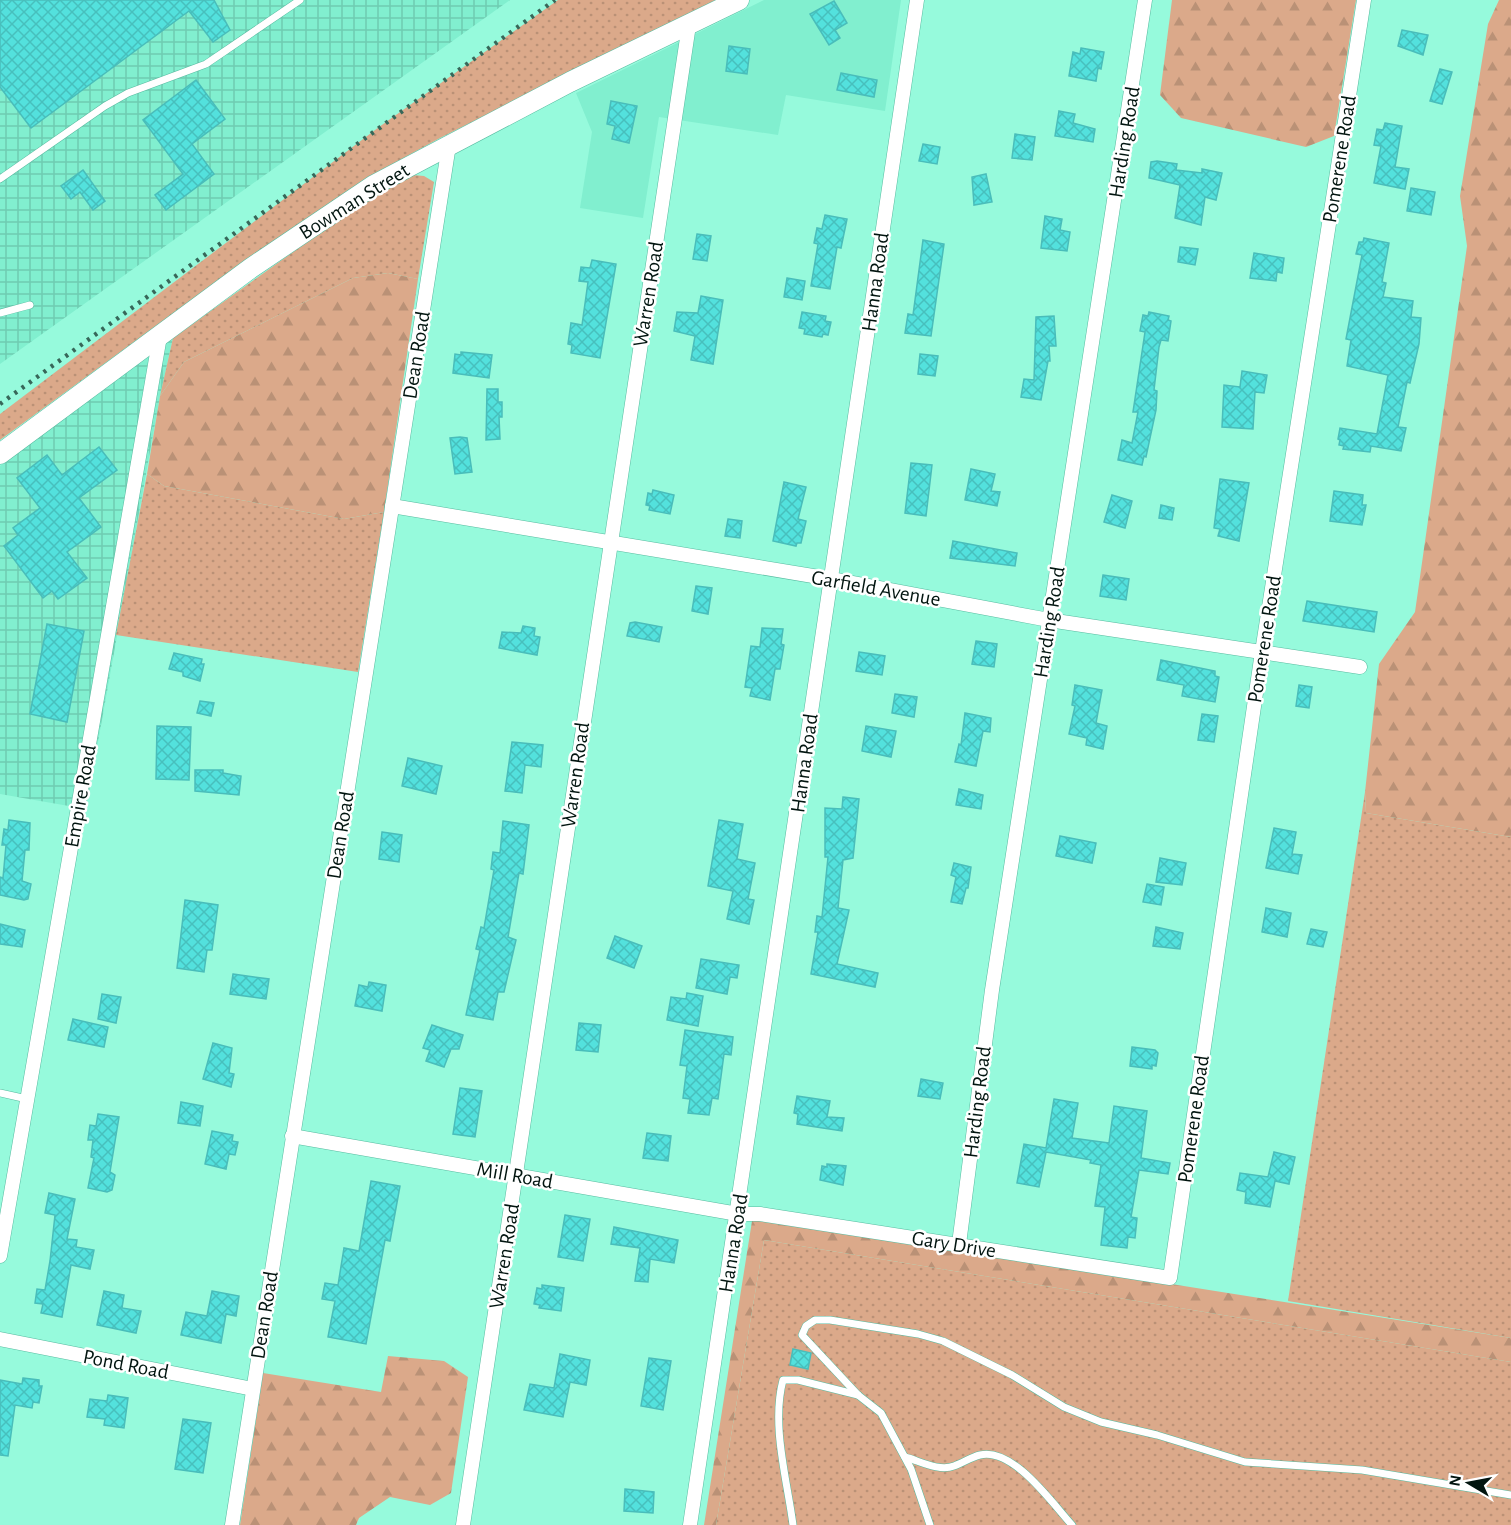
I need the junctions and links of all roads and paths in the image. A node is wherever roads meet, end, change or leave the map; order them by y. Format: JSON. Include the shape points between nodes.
{"nodes":[{"id":1,"x":300,"y":0,"type":"edge"},
{"id":2,"x":738,"y":0,"type":"edge"},
{"id":3,"x":917,"y":0,"type":"edge"},
{"id":4,"x":1145,"y":0,"type":"edge"},
{"id":5,"x":1364,"y":0,"type":"edge"},
{"id":6,"x":689,"y":25,"type":"junction"},
{"id":7,"x":449,"y":145,"type":"junction"},
{"id":8,"x":0,"y":179,"type":"edge"},
{"id":9,"x":30,"y":304,"type":"dead end"},
{"id":10,"x":0,"y":313,"type":"edge"},
{"id":11,"x":160,"y":336,"type":"junction"},
{"id":12,"x":0,"y":454,"type":"edge"},
{"id":13,"x":392,"y":506,"type":"junction"},
{"id":14,"x":610,"y":542,"type":"junction"},
{"id":15,"x":831,"y":579,"type":"junction"},
{"id":16,"x":1049,"y":620,"type":"junction"},
{"id":17,"x":1262,"y":652,"type":"junction"},
{"id":18,"x":1360,"y":667,"type":"dead end"},
{"id":19,"x":0,"y":1094,"type":"edge"},
{"id":20,"x":27,"y":1100,"type":"junction"},
{"id":21,"x":292,"y":1136,"type":"junction"},
{"id":22,"x":516,"y":1176,"type":"junction"},
{"id":23,"x":6,"y":1187,"type":"edge"},
{"id":24,"x":738,"y":1214,"type":"junction"},
{"id":25,"x":959,"y":1244,"type":"junction"},
{"id":26,"x":0,"y":1256,"type":"edge"},
{"id":27,"x":1170,"y":1278,"type":"joint"},
{"id":28,"x":0,"y":1339,"type":"edge"},
{"id":29,"x":253,"y":1389,"type":"junction"},
{"id":30,"x":858,"y":1395,"type":"junction"},
{"id":31,"x":905,"y":1457,"type":"junction"},
{"id":32,"x":1511,"y":1495,"type":"edge"},
{"id":33,"x":232,"y":1525,"type":"edge"},
{"id":34,"x":463,"y":1525,"type":"edge"},
{"id":35,"x":690,"y":1525,"type":"edge"},
{"id":36,"x":793,"y":1525,"type":"edge"},
{"id":37,"x":930,"y":1525,"type":"edge"},
{"id":38,"x":1072,"y":1525,"type":"edge"}],
"edges":[{"from":1,"to":8,"type":"lane","via":[[206,64],[105,106]]},
{"from":2,"to":6,"type":"street","name":"Bowman Street"},
{"from":3,"to":15,"type":"street","name":"Hanna Road"},
{"from":4,"to":16,"type":"street","name":"Harding Road"},
{"from":5,"to":17,"type":"street","name":"Pomerene Road"},
{"from":6,"to":7,"type":"street","name":"Bowman Street"},
{"from":6,"to":14,"type":"street","name":"Warren Road"},
{"from":7,"to":11,"type":"street","name":"Bowman Street","via":[[374,185],[251,268]]},
{"from":7,"to":13,"type":"street","name":"Dean Road"},
{"from":9,"to":10,"type":"lane"},
{"from":11,"to":12,"type":"street","name":"Bowman Street"},
{"from":11,"to":20,"type":"street","name":"Empire Road"},
{"from":13,"to":14,"type":"street","name":"Garfield Avenue"},
{"from":13,"to":21,"type":"street","name":"Dean Road"},
{"from":14,"to":15,"type":"street","name":"Garfield Avenue"},
{"from":14,"to":22,"type":"street","name":"Warren Road"},
{"from":15,"to":16,"type":"street","name":"Garfield Avenue"},
{"from":15,"to":24,"type":"street","name":"Hanna Road"},
{"from":16,"to":17,"type":"street","name":"Garfield Avenue"},
{"from":16,"to":25,"type":"street","name":"Harding Road","via":[[992,990]]},
{"from":17,"to":18,"type":"street","name":"Garfield Avenue"},
{"from":17,"to":27,"type":"street","name":"Pomerene Road"},
{"from":19,"to":20,"type":"lane"},
{"from":20,"to":23,"type":"street","name":"Empire Road"},
{"from":21,"to":22,"type":"street","name":"Mill Road"},
{"from":21,"to":29,"type":"street","name":"Dean Road"},
{"from":22,"to":24,"type":"street","name":"Mill Road"},
{"from":22,"to":34,"type":"street","name":"Warren Road"},
{"from":23,"to":26,"type":"street","name":"Empire Road"},
{"from":24,"to":25,"type":"street","name":"Gary Drive"},
{"from":24,"to":35,"type":"street","name":"Hanna Road"},
{"from":25,"to":27,"type":"street","name":"Gary Drive"},
{"from":28,"to":29,"type":"street","name":"Pond Road"},
{"from":29,"to":33,"type":"street","name":"Dean Road"},
{"from":30,"to":31,"type":"lane","via":[[881,1413]]},
{"from":30,"to":32,"type":"lane","via":[[802,1335],[815,1320],[877,1326],[943,1341],[1083,1416],[1245,1461],[1362,1470]]},
{"from":30,"to":36,"type":"lane","via":[[783,1380],[778,1398],[779,1419]]},
{"from":31,"to":37,"type":"lane","via":[[923,1496]]},
{"from":31,"to":38,"type":"lane","via":[[939,1468],[981,1455],[1002,1458],[1028,1476]]}]}
